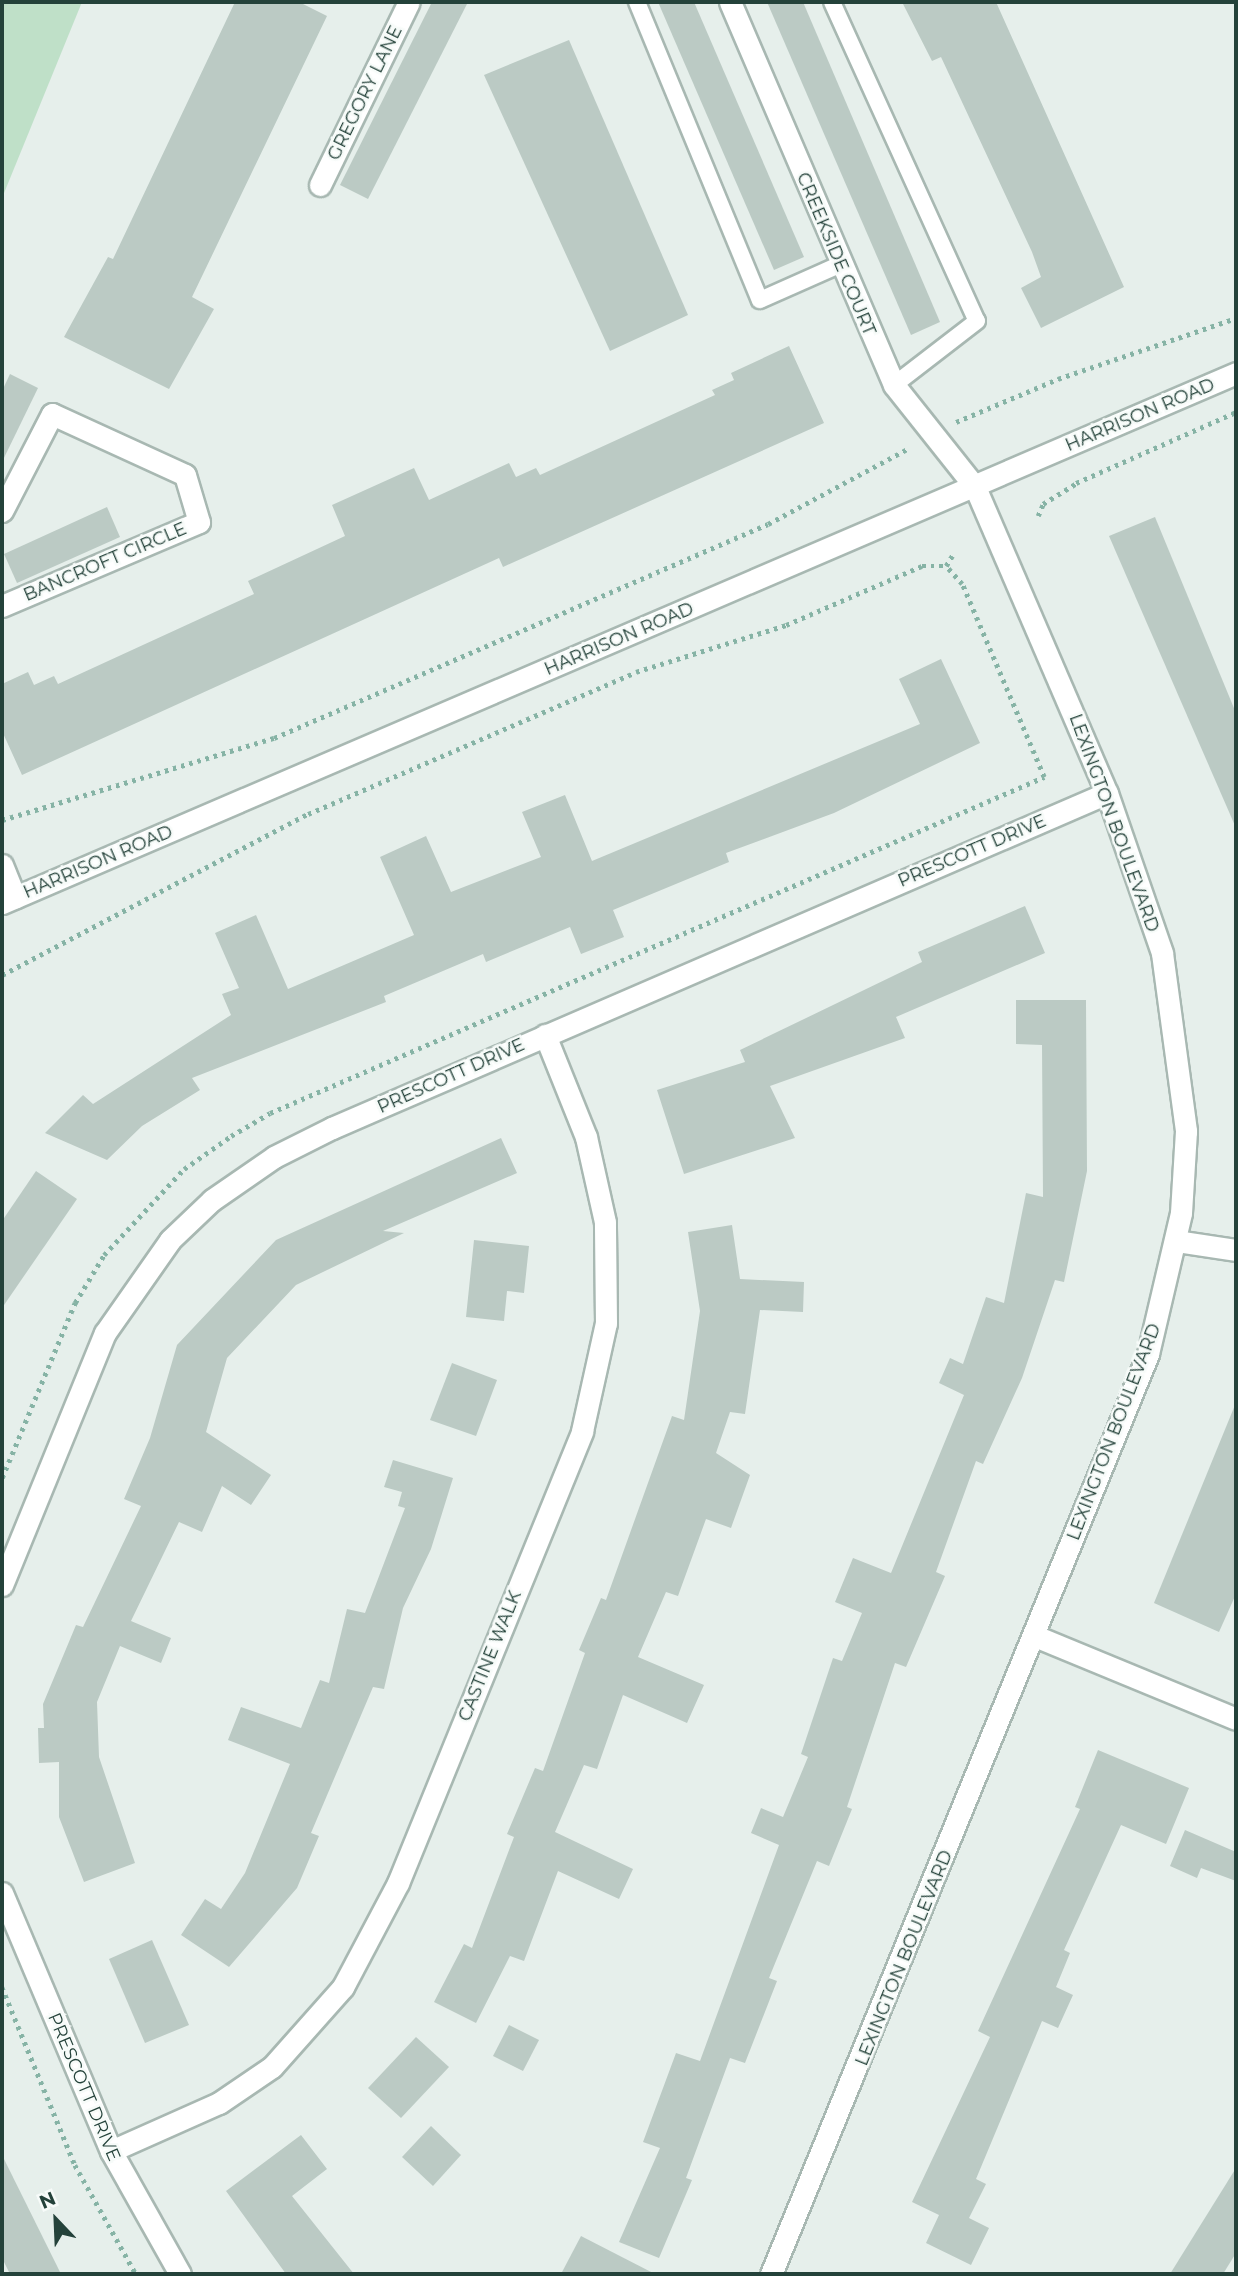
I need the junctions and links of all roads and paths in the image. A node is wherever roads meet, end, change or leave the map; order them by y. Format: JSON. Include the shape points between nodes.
{"nodes":[{"id":1,"x":409,"y":2,"type":"edge"},
{"id":2,"x":637,"y":2,"type":"edge"},
{"id":3,"x":730,"y":2,"type":"edge"},
{"id":4,"x":832,"y":2,"type":"edge"},
{"id":5,"x":320,"y":185,"type":"dead end"},
{"id":6,"x":839,"y":265,"type":"junction"},
{"id":7,"x":1236,"y":318,"type":"edge"},
{"id":8,"x":1236,"y":373,"type":"edge"},
{"id":9,"x":894,"y":385,"type":"junction"},
{"id":10,"x":1236,"y":412,"type":"edge"},
{"id":11,"x":933,"y":435,"type":"junction"},
{"id":12,"x":975,"y":487,"type":"junction"},
{"id":13,"x":2,"y":511,"type":"edge"},
{"id":14,"x":1038,"y":516,"type":"dead end"},
{"id":15,"x":952,"y":556,"type":"dead end"},
{"id":16,"x":2,"y":606,"type":"edge"},
{"id":17,"x":1107,"y":793,"type":"junction"},
{"id":18,"x":2,"y":820,"type":"edge"},
{"id":19,"x":2,"y":865,"type":"edge"},
{"id":20,"x":8,"y":900,"type":"edge"},
{"id":21,"x":2,"y":975,"type":"edge"},
{"id":22,"x":545,"y":1035,"type":"junction"},
{"id":23,"x":1176,"y":1241,"type":"junction"},
{"id":24,"x":1236,"y":1250,"type":"edge"},
{"id":25,"x":2,"y":1585,"type":"edge"},
{"id":26,"x":1035,"y":1636,"type":"junction"},
{"id":27,"x":1236,"y":1719,"type":"edge"},
{"id":28,"x":2,"y":1894,"type":"edge"},
{"id":29,"x":2,"y":1987,"type":"edge"},
{"id":30,"x":111,"y":2151,"type":"junction"},
{"id":31,"x":136,"y":2274,"type":"edge"},
{"id":32,"x":180,"y":2274,"type":"edge"},
{"id":33,"x":771,"y":2274,"type":"edge"}],
"edges":[{"from":1,"to":5,"type":"street","name":"GREGORY LANE"},
{"from":2,"to":6,"type":"lane","via":[[760,300]]},
{"from":3,"to":6,"type":"street","name":"CREEKSIDE COURT"},
{"from":4,"to":9,"type":"lane","via":[[977,321]]},
{"from":6,"to":9,"type":"street","name":"CREEKSIDE COURT"},
{"from":7,"to":11,"type":"path","via":[[1058,379]]},
{"from":8,"to":12,"type":"street","name":"HARRISON ROAD"},
{"from":9,"to":11,"type":"street","name":"CREEKSIDE COURT"},
{"from":10,"to":14,"type":"path","via":[[1076,482],[1043,504]]},
{"from":11,"to":12,"type":"street","name":"CREEKSIDE COURT"},
{"from":11,"to":18,"type":"path","via":[[768,523],[274,738]]},
{"from":12,"to":17,"type":"street","name":"LEXINGTON BOULEVARD"},
{"from":12,"to":20,"type":"street","name":"HARRISON ROAD"},
{"from":13,"to":16,"type":"street","name":"BANCROFT CIRCLE","via":[[52,414],[185,475],[199,522]]},
{"from":15,"to":21,"type":"path","via":[[946,566],[922,566],[786,625],[636,672],[308,814]]},
{"from":17,"to":22,"type":"street","name":"PRESCOTT DRIVE"},
{"from":17,"to":23,"type":"street","name":"LEXINGTON BOULEVARD","via":[[1144,892],[1172,1001],[1186,1131]]},
{"from":19,"to":20,"type":"street"},
{"from":22,"to":25,"type":"street","name":"PRESCOTT DRIVE","via":[[274,1157],[170,1240],[105,1333]]},
{"from":22,"to":30,"type":"street","name":"CASTINE WALK","via":[[586,1137],[605,1222],[606,1323],[582,1431],[398,1883],[343,1987],[272,2067],[219,2103]]},
{"from":23,"to":24,"type":"street"},
{"from":23,"to":26,"type":"street","name":"LEXINGTON BOULEVARD","via":[[1148,1354]]},
{"from":26,"to":27,"type":"street"},
{"from":26,"to":33,"type":"street","name":"LEXINGTON BOULEVARD"},
{"from":28,"to":30,"type":"street","name":"PRESCOTT DRIVE"},
{"from":29,"to":31,"type":"path","via":[[75,2165]]},
{"from":30,"to":32,"type":"street","name":"PRESCOTT DRIVE"}]}
